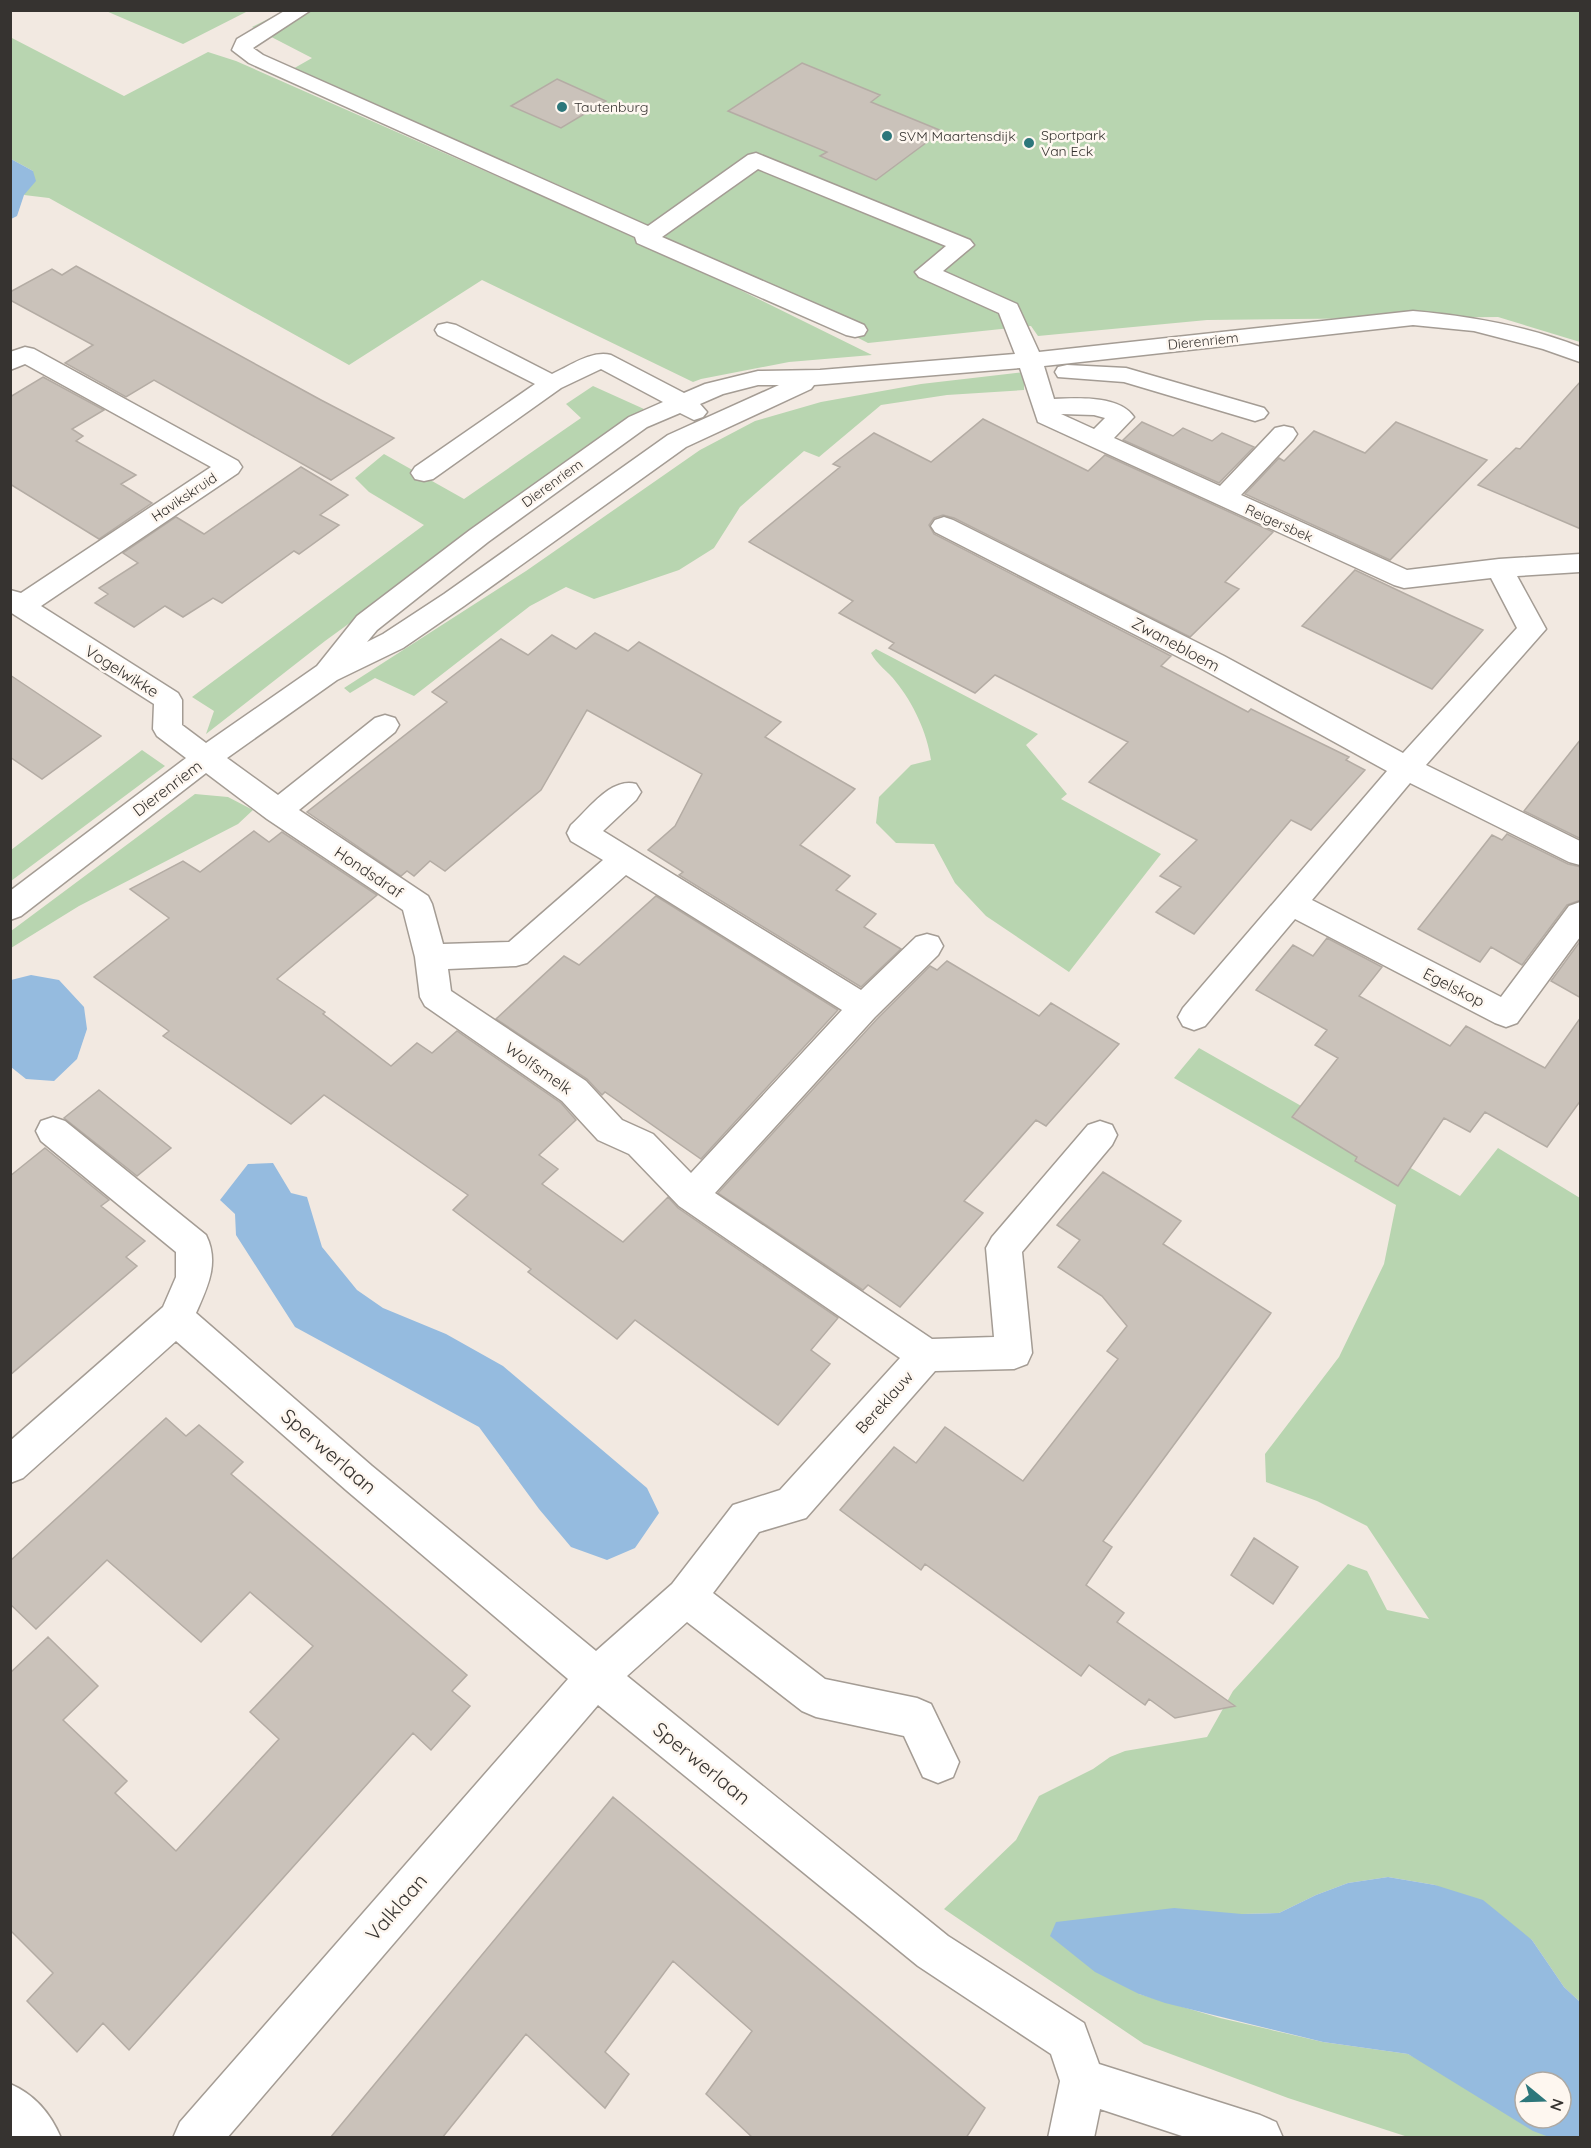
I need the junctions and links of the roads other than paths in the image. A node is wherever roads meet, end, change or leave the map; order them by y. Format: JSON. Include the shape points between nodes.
{"nodes":[{"id":1,"x":301,"y":10,"type":"edge"},
{"id":2,"x":650,"y":235,"type":"junction"},
{"id":3,"x":447,"y":330,"type":"dead end"},
{"id":4,"x":855,"y":330,"type":"dead end"},
{"id":5,"x":1581,"y":355,"type":"edge"},
{"id":6,"x":10,"y":363,"type":"edge"},
{"id":7,"x":1032,"y":366,"type":"junction"},
{"id":8,"x":820,"y":377,"type":"junction"},
{"id":9,"x":552,"y":383,"type":"junction"},
{"id":10,"x":682,"y":402,"type":"junction"},
{"id":11,"x":1255,"y":413,"type":"dead end"},
{"id":12,"x":710,"y":425,"type":"junction"},
{"id":13,"x":1284,"y":434,"type":"dead end"},
{"id":14,"x":424,"y":473,"type":"dead end"},
{"id":15,"x":1223,"y":498,"type":"junction"},
{"id":16,"x":944,"y":526,"type":"dead end"},
{"id":17,"x":1581,"y":563,"type":"edge"},
{"id":18,"x":1499,"y":568,"type":"junction"},
{"id":19,"x":16,"y":603,"type":"edge"},
{"id":20,"x":327,"y":673,"type":"junction"},
{"id":21,"x":385,"y":725,"type":"dead end"},
{"id":22,"x":206,"y":758,"type":"junction"},
{"id":23,"x":1406,"y":768,"type":"junction"},
{"id":24,"x":626,"y":792,"type":"dead end"},
{"id":25,"x":278,"y":811,"type":"junction"},
{"id":26,"x":1581,"y":854,"type":"edge"},
{"id":27,"x":624,"y":859,"type":"junction"},
{"id":28,"x":1291,"y":903,"type":"junction"},
{"id":29,"x":10,"y":908,"type":"edge"},
{"id":30,"x":1581,"y":914,"type":"edge"},
{"id":31,"x":927,"y":946,"type":"dead end"},
{"id":32,"x":431,"y":957,"type":"junction"},
{"id":33,"x":864,"y":1008,"type":"junction"},
{"id":34,"x":1194,"y":1017,"type":"dead end"},
{"id":35,"x":53,"y":1131,"type":"dead end"},
{"id":36,"x":1100,"y":1135,"type":"dead end"},
{"id":37,"x":691,"y":1196,"type":"junction"},
{"id":38,"x":176,"y":1318,"type":"junction"},
{"id":39,"x":926,"y":1355,"type":"junction"},
{"id":40,"x":10,"y":1466,"type":"edge"},
{"id":41,"x":686,"y":1597,"type":"junction"},
{"id":42,"x":596,"y":1677,"type":"junction"},
{"id":43,"x":938,"y":1762,"type":"dead end"},
{"id":44,"x":1083,"y":2081,"type":"junction"},
{"id":45,"x":10,"y":2107,"type":"edge"},
{"id":46,"x":38,"y":2138,"type":"edge"},
{"id":47,"x":196,"y":2138,"type":"edge"},
{"id":48,"x":1071,"y":2138,"type":"edge"},
{"id":49,"x":1260,"y":2138,"type":"edge"}],
"edges":[{"from":1,"to":2,"type":"street","via":[[244,43],[242,50]]},
{"from":2,"to":4,"type":"street","via":[[645,238]]},
{"from":2,"to":7,"type":"street","name":"Reigersbek","via":[[756,160],[962,245],[927,273],[1009,309]]},
{"from":3,"to":9,"type":"street"},
{"from":5,"to":7,"type":"street","name":"Dierenriem","via":[[1474,324],[1413,318]]},
{"from":6,"to":19,"type":"street","name":"Havikskruid","via":[[25,354],[229,467]]},
{"from":7,"to":8,"type":"street","name":"Dierenriem"},
{"from":7,"to":11,"type":"street","via":[[1126,375]]},
{"from":7,"to":15,"type":"street","name":"Reigersbek","via":[[1047,417]]},
{"from":8,"to":10,"type":"street","name":"Dierenriem","via":[[758,378]]},
{"from":8,"to":12,"type":"street","name":"Dierenriem"},
{"from":9,"to":10,"type":"street","via":[[602,360]]},
{"from":9,"to":14,"type":"street"},
{"from":10,"to":12,"type":"street"},
{"from":10,"to":20,"type":"street","name":"Dierenriem","via":[[638,422],[480,536],[367,623]]},
{"from":12,"to":20,"type":"street","name":"Dierenriem","via":[[677,441],[393,641]]},
{"from":13,"to":15,"type":"street"},
{"from":15,"to":18,"type":"street","name":"Reigersbek","via":[[1404,579]]},
{"from":16,"to":23,"type":"street","name":"Zwanebloem","via":[[1205,658]]},
{"from":17,"to":18,"type":"street","name":"Reigersbek"},
{"from":18,"to":23,"type":"street","via":[[1532,629]]},
{"from":19,"to":22,"type":"street","name":"Vogelwikke","via":[[168,700],[167,729]]},
{"from":20,"to":22,"type":"street","name":"Dierenriem"},
{"from":21,"to":25,"type":"street"},
{"from":22,"to":25,"type":"street","name":"Hondsdraf"},
{"from":22,"to":29,"type":"street","name":"Dierenriem"},
{"from":23,"to":26,"type":"street"},
{"from":23,"to":28,"type":"street"},
{"from":24,"to":27,"type":"street","via":[[582,834]]},
{"from":25,"to":32,"type":"street","name":"Hondsdraf","via":[[417,904]]},
{"from":27,"to":32,"type":"street","via":[[516,954]]},
{"from":27,"to":33,"type":"street"},
{"from":28,"to":30,"type":"street","name":"Egelskop","via":[[1506,1014]]},
{"from":28,"to":34,"type":"street"},
{"from":31,"to":33,"type":"street"},
{"from":32,"to":37,"type":"street","name":"Wolfsmelk","via":[[436,997],[574,1091],[610,1130],[640,1144]]},
{"from":33,"to":37,"type":"street"},
{"from":35,"to":38,"type":"street","via":[[194,1246],[194,1277]]},
{"from":36,"to":39,"type":"street","name":"Bereklauw","via":[[1004,1248],[1014,1353]]},
{"from":37,"to":39,"type":"street","name":"Wolfsmelk"},
{"from":38,"to":40,"type":"street"},
{"from":38,"to":42,"type":"street","name":"Sperwerlaan"},
{"from":39,"to":41,"type":"street","name":"Bereklauw","via":[[792,1505],[747,1518]]},
{"from":41,"to":42,"type":"street","name":"Bereklauw"},
{"from":41,"to":43,"type":"street","via":[[816,1697],[917,1718]]},
{"from":42,"to":44,"type":"street","name":"Sperwerlaan","via":[[933,1951],[1068,2039]]},
{"from":42,"to":47,"type":"street","name":"Valklaan"},
{"from":44,"to":48,"type":"street"},
{"from":44,"to":49,"type":"street"},
{"from":45,"to":46,"type":"street"}]}
